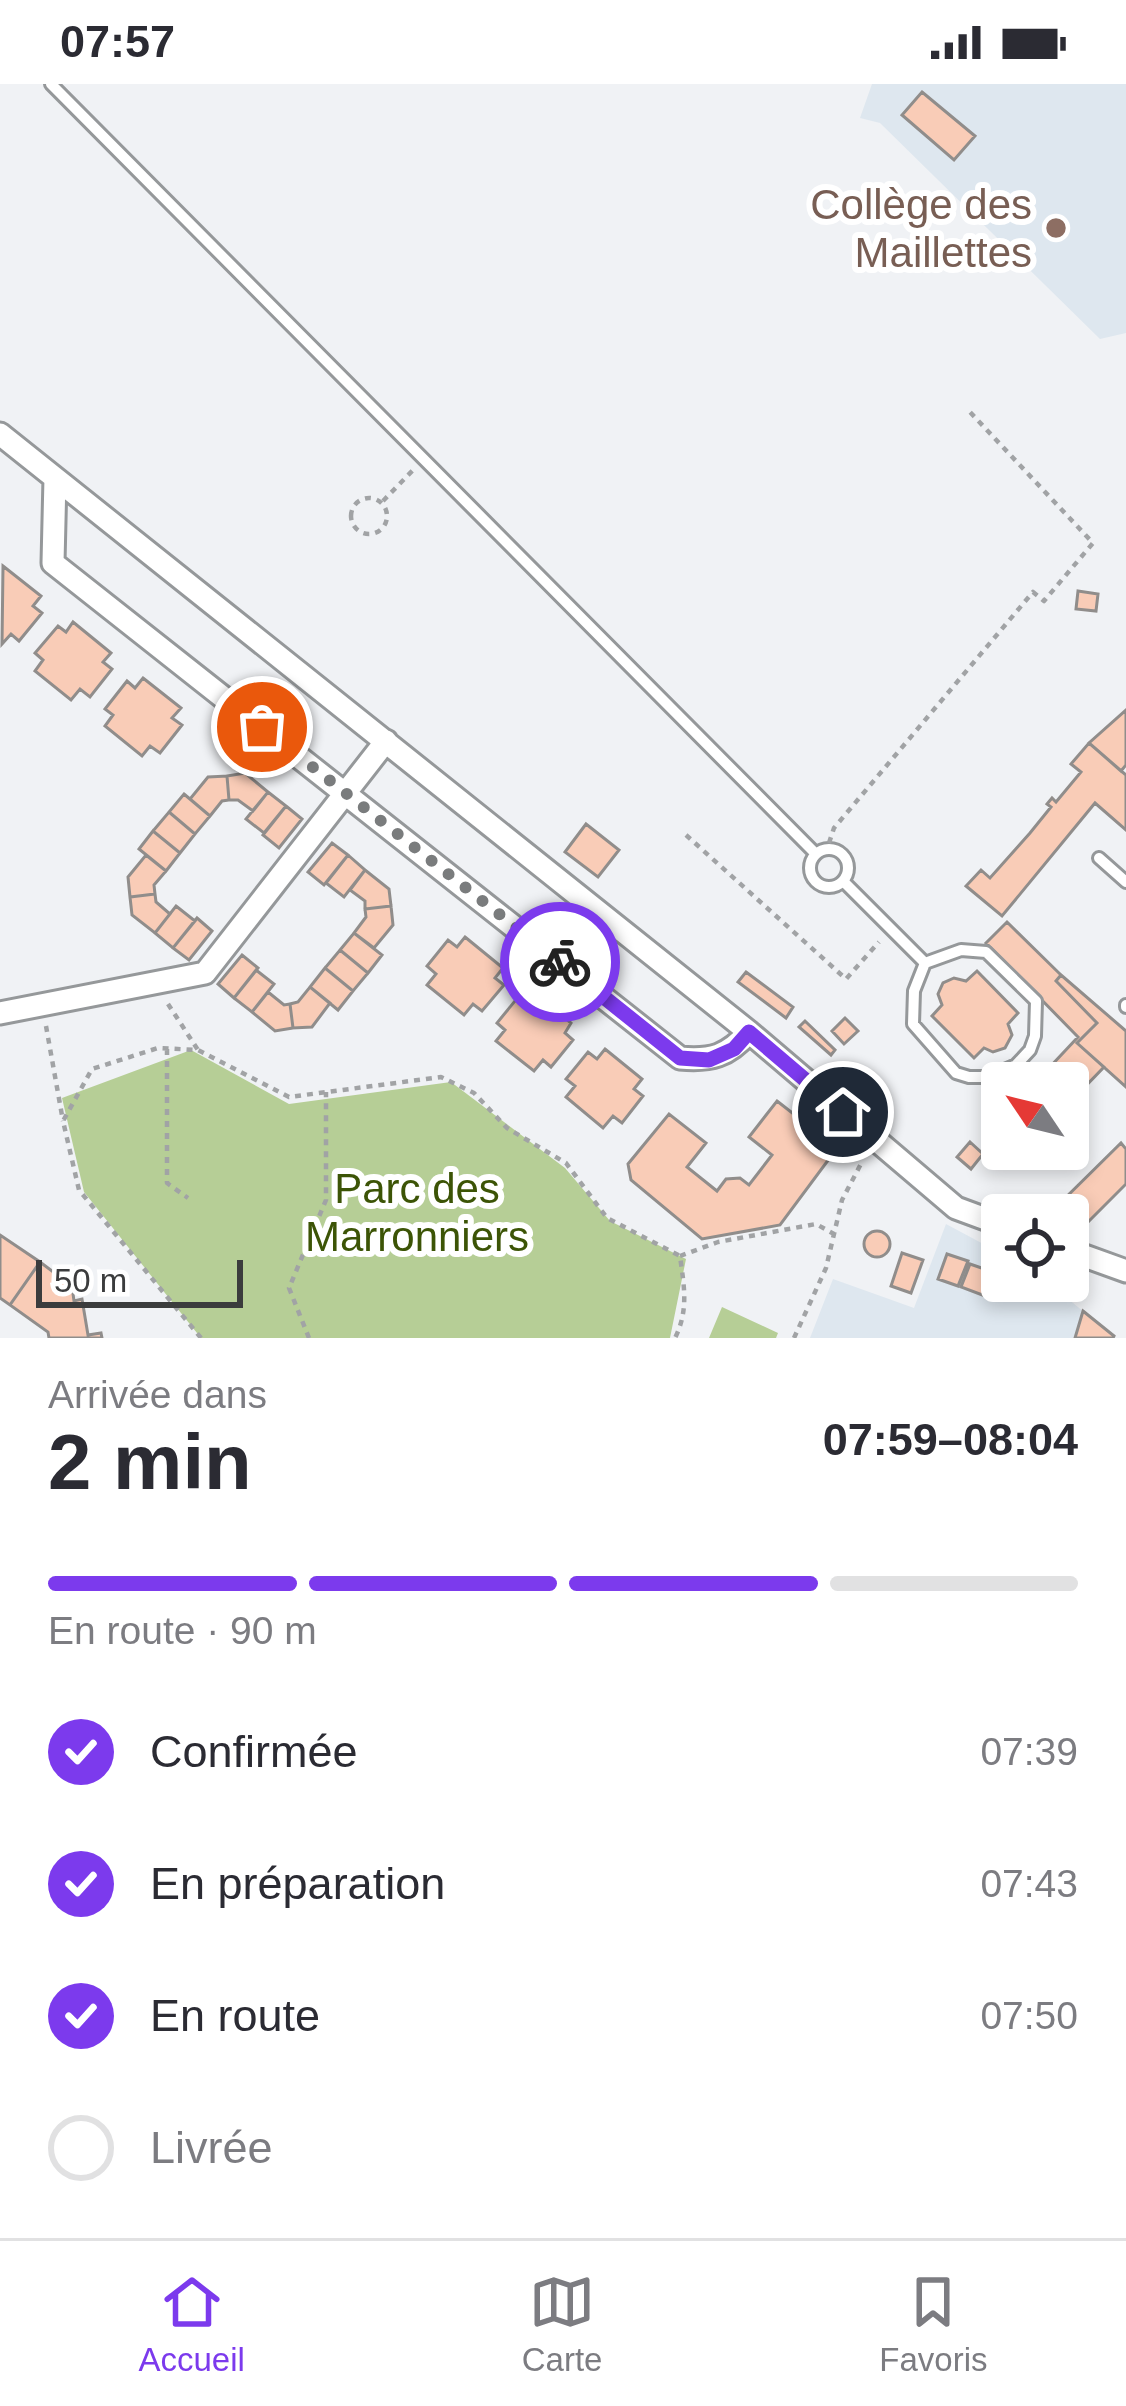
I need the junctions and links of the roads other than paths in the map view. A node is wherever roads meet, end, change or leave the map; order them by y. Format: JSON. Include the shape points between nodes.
{"nodes":[{"id":1,"x":51,"y":84,"type":"edge"},
{"id":2,"x":0,"y":434,"type":"edge"},
{"id":3,"x":56,"y":478,"type":"junction"},
{"id":4,"x":386,"y":741,"type":"junction"},
{"id":5,"x":346,"y":792,"type":"junction"},
{"id":6,"x":821,"y":851,"type":"junction"},
{"id":7,"x":1100,"y":857,"type":"dead end"},
{"id":8,"x":843,"y":880,"type":"junction"},
{"id":9,"x":1126,"y":882,"type":"edge"},
{"id":10,"x":925,"y":963,"type":"junction"},
{"id":11,"x":0,"y":1012,"type":"edge"},
{"id":12,"x":749,"y":1032,"type":"junction"},
{"id":13,"x":981,"y":1217,"type":"edge"},
{"id":14,"x":1089,"y":1258,"type":"edge"},
{"id":15,"x":1126,"y":1271,"type":"edge"}],
"edges":[{"from":1,"to":6,"type":"lane"},
{"from":2,"to":3,"type":"street"},
{"from":3,"to":4,"type":"street"},
{"from":3,"to":5,"type":"street","via":[[53,563]]},
{"from":4,"to":5,"type":"street"},
{"from":4,"to":12,"type":"street"},
{"from":5,"to":11,"type":"street","via":[[205,973]]},
{"from":5,"to":12,"type":"street","via":[[680,1058],[709,1060]]},
{"from":6,"to":8,"type":"lane","via":[[845,856]]},
{"from":6,"to":8,"type":"lane","via":[[810,871],[816,882]]},
{"from":7,"to":9,"type":"lane"},
{"from":8,"to":10,"type":"lane"},
{"from":10,"to":10,"type":"lane","via":[[961,950],[986,952],[1036,1001],[1030,1051],[988,1077],[956,1073],[913,1024]]},
{"from":12,"to":13,"type":"street","via":[[956,1208]]},
{"from":14,"to":15,"type":"street"}]}
